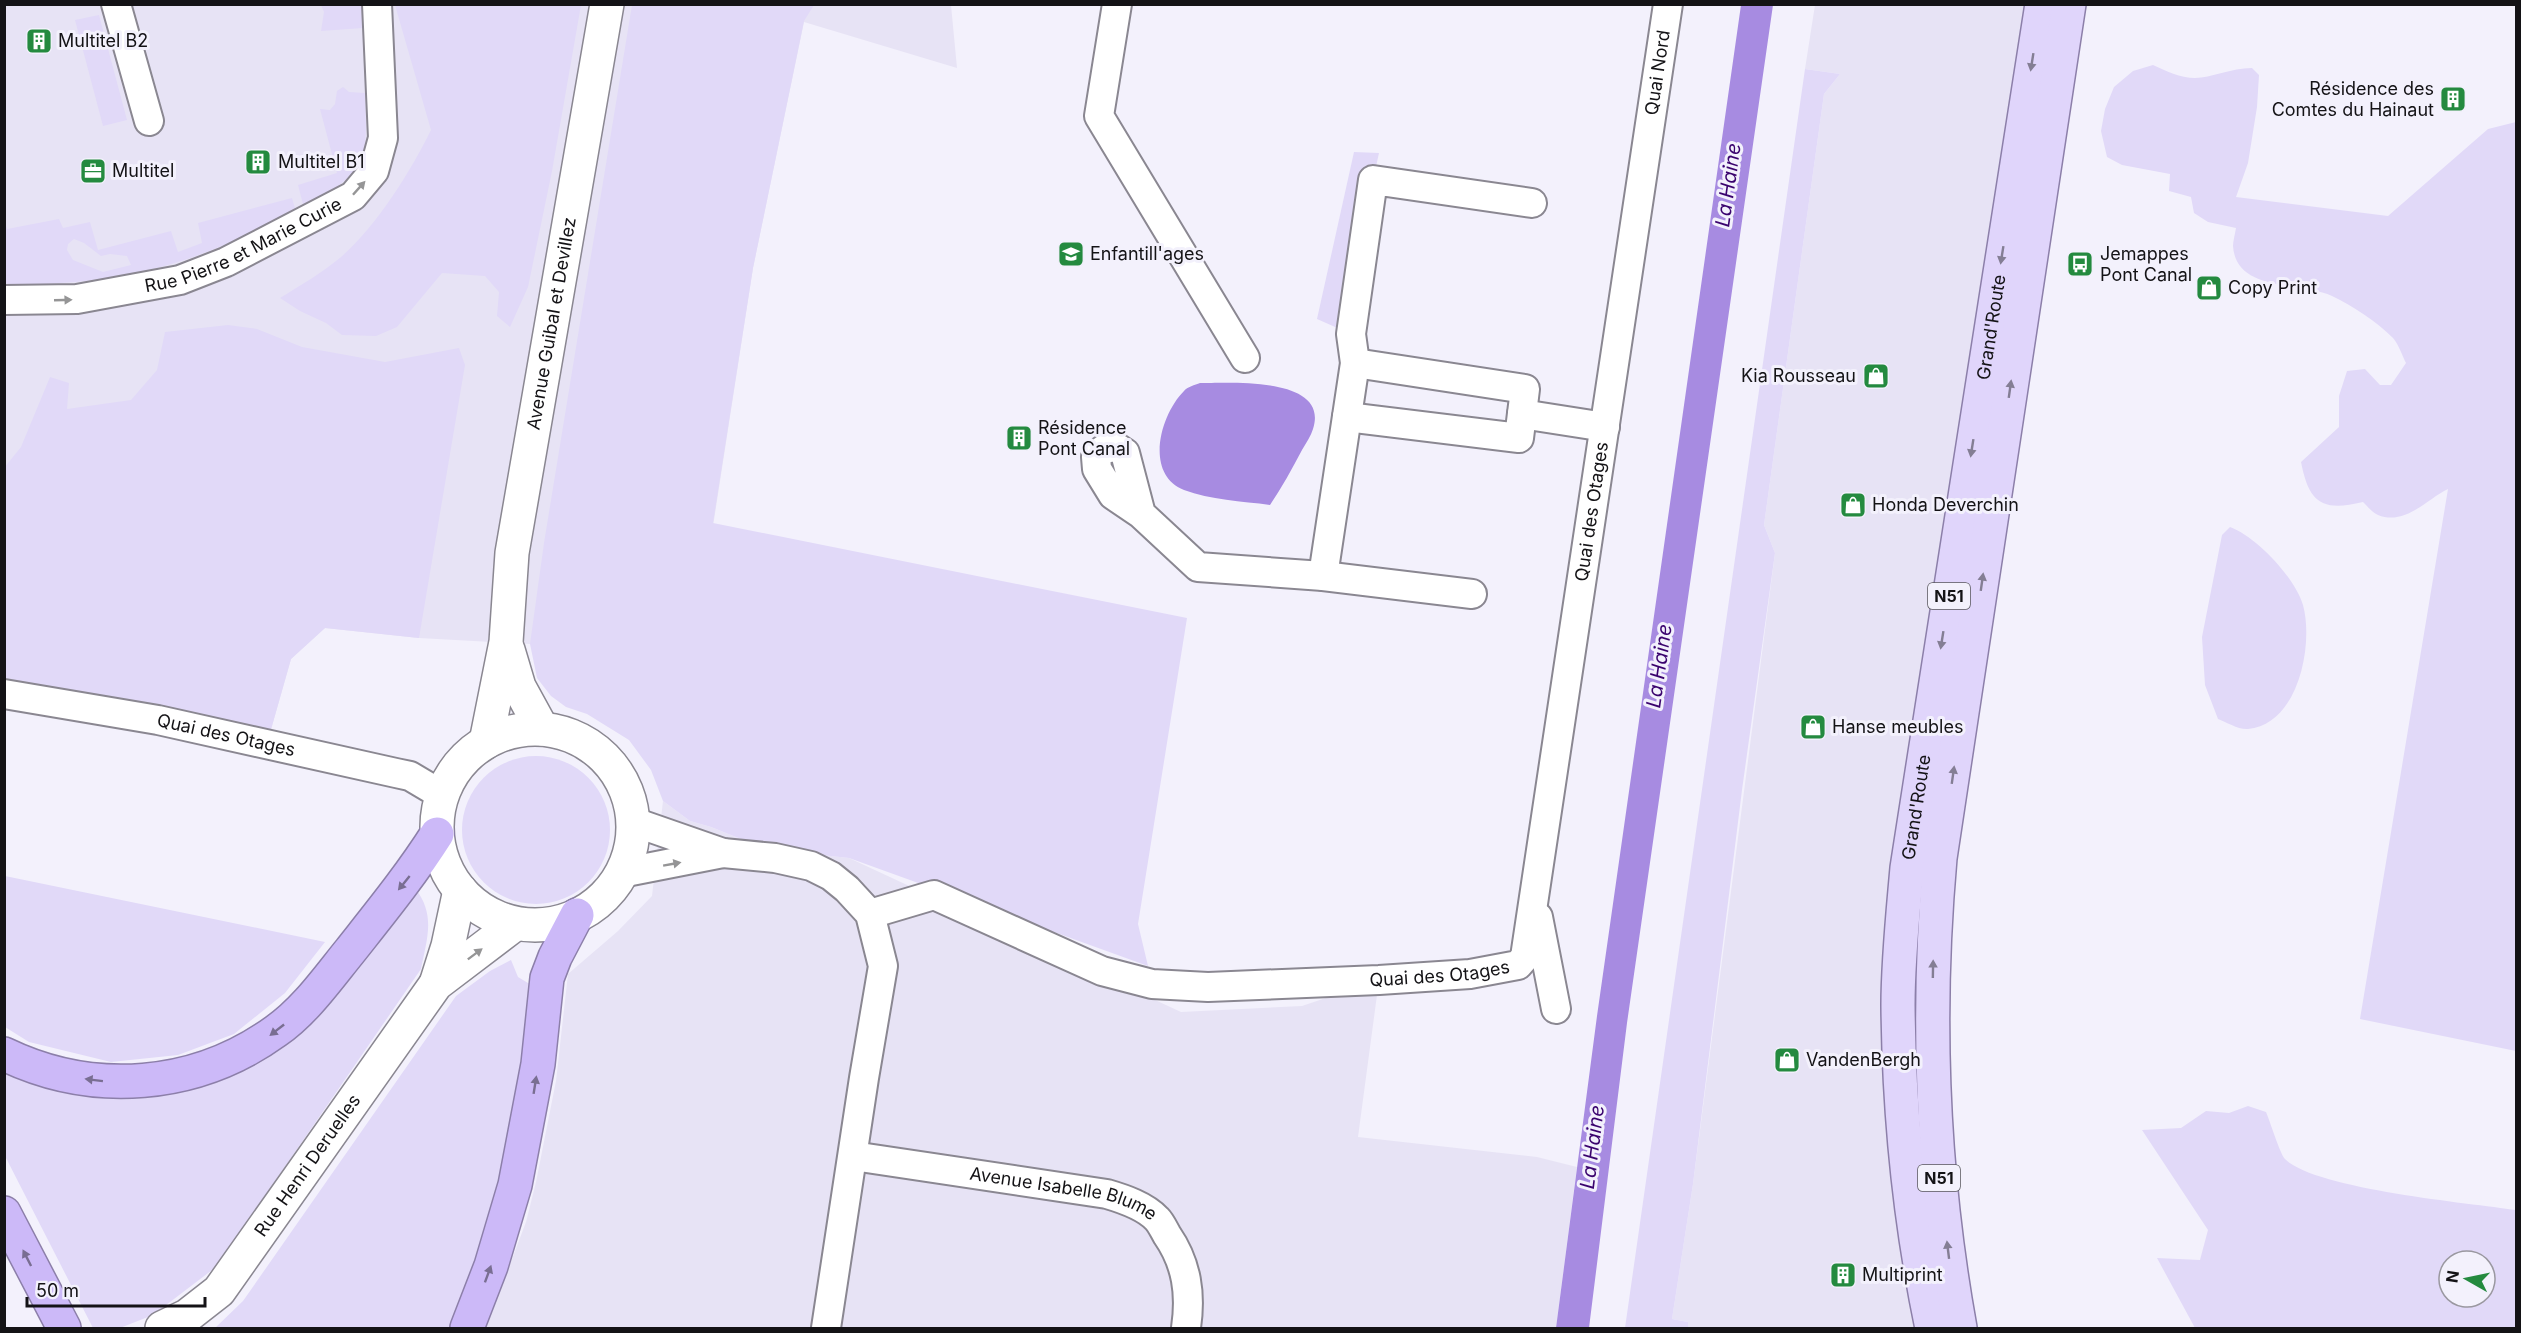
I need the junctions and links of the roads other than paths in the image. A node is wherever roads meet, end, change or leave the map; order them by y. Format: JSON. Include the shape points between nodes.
{"nodes":[{"id":1,"x":116,"y":4,"type":"edge"},
{"id":2,"x":377,"y":4,"type":"edge"},
{"id":3,"x":607,"y":4,"type":"edge"},
{"id":4,"x":1117,"y":4,"type":"edge"},
{"id":5,"x":1668,"y":4,"type":"edge"},
{"id":6,"x":2042,"y":4,"type":"edge"},
{"id":7,"x":2069,"y":4,"type":"edge"},
{"id":8,"x":149,"y":121,"type":"dead end"},
{"id":9,"x":1648,"y":142,"type":"joint"},
{"id":10,"x":1532,"y":203,"type":"dead end"},
{"id":11,"x":4,"y":300,"type":"edge"},
{"id":12,"x":1245,"y":358,"type":"dead end"},
{"id":13,"x":1355,"y":363,"type":"junction"},
{"id":14,"x":1522,"y":414,"type":"junction"},
{"id":15,"x":1347,"y":417,"type":"junction"},
{"id":16,"x":1605,"y":427,"type":"junction"},
{"id":17,"x":1141,"y":514,"type":"dead end"},
{"id":18,"x":1323,"y":576,"type":"junction"},
{"id":19,"x":1472,"y":594,"type":"dead end"},
{"id":20,"x":506,"y":642,"type":"junction"},
{"id":21,"x":4,"y":694,"type":"edge"},
{"id":22,"x":542,"y":729,"type":"junction"},
{"id":23,"x":486,"y":742,"type":"junction"},
{"id":24,"x":442,"y":795,"type":"junction"},
{"id":25,"x":634,"y":822,"type":"junction"},
{"id":26,"x":437,"y":834,"type":"junction"},
{"id":27,"x":723,"y":853,"type":"junction"},
{"id":28,"x":621,"y":873,"type":"junction"},
{"id":29,"x":460,"y":890,"type":"junction"},
{"id":30,"x":1534,"y":897,"type":"junction"},
{"id":31,"x":577,"y":915,"type":"junction"},
{"id":32,"x":870,"y":915,"type":"junction"},
{"id":33,"x":515,"y":924,"type":"junction"},
{"id":34,"x":436,"y":984,"type":"junction"},
{"id":35,"x":1556,"y":1009,"type":"dead end"},
{"id":36,"x":4,"y":1054,"type":"edge"},
{"id":37,"x":853,"y":1156,"type":"junction"},
{"id":38,"x":4,"y":1213,"type":"edge"},
{"id":39,"x":64,"y":1329,"type":"edge"},
{"id":40,"x":162,"y":1329,"type":"edge"},
{"id":41,"x":467,"y":1329,"type":"edge"},
{"id":42,"x":826,"y":1329,"type":"edge"},
{"id":43,"x":1186,"y":1329,"type":"edge"},
{"id":44,"x":1932,"y":1329,"type":"edge"},
{"id":45,"x":1960,"y":1329,"type":"edge"}],
"edges":[{"from":1,"to":8,"type":"street"},
{"from":11,"to":2,"type":"street","name":"Rue Pierre et Marie Curie","one_way":true,"via":[[77,299],[180,280],[226,262],[353,196],[374,171],[383,138]]},
{"from":3,"to":20,"type":"street","name":"Avenue Guibal et Devillez","via":[[512,553]]},
{"from":4,"to":12,"type":"street","via":[[1099,117]]},
{"from":5,"to":9,"type":"street","name":"Quai Nord"},
{"from":6,"to":44,"type":"main road","name":"Grand'Route","number":"N51","one_way":true,"via":[[1906,879],[1898,1004],[1902,1108],[1909,1190]]},
{"from":45,"to":7,"type":"main road","name":"Grand'Route","number":"N51","one_way":true,"via":[[1946,1238],[1934,1102],[1933,932],[1940,858]]},
{"from":9,"to":16,"type":"street","name":"Quai des Otages"},
{"from":10,"to":13,"type":"street","via":[[1373,180],[1351,334]]},
{"from":13,"to":14,"type":"street","via":[[1525,389]]},
{"from":13,"to":15,"type":"street"},
{"from":14,"to":15,"type":"street","via":[[1519,438]]},
{"from":14,"to":16,"type":"street","name":"Quai des Otages"},
{"from":15,"to":18,"type":"street"},
{"from":16,"to":30,"type":"street","name":"Quai des Otages"},
{"from":17,"to":18,"type":"street","via":[[1198,567]]},
{"from":18,"to":19,"type":"street"},
{"from":20,"to":22,"type":"street","name":"Avenue Guibal et Devillez","via":[[519,687]]},
{"from":20,"to":23,"type":"street","name":"Avenue Guibal et Devillez"},
{"from":21,"to":24,"type":"street","name":"Quai des Otages","via":[[158,720],[403,774]]},
{"from":22,"to":23,"type":"street","via":[[507,733]]},
{"from":22,"to":25,"type":"street","via":[[574,737],[610,764],[622,783]]},
{"from":23,"to":24,"type":"street","via":[[452,774]]},
{"from":24,"to":26,"type":"street"},
{"from":25,"to":27,"type":"street"},
{"from":25,"to":28,"type":"street","via":[[630,850]]},
{"from":26,"to":29,"type":"street","via":[[448,873]]},
{"from":26,"to":36,"type":"highway","one_way":true,"via":[[412,873],[307,1002],[278,1031],[248,1048],[208,1067],[140,1082],[92,1081],[50,1072]]},
{"from":28,"to":27,"type":"street","one_way":true},
{"from":27,"to":32,"type":"street","via":[[811,866],[847,889]]},
{"from":28,"to":31,"type":"street","via":[[596,904]]},
{"from":29,"to":33,"type":"street","via":[[491,915]]},
{"from":29,"to":34,"type":"street","name":"Rue Henri Deruelles"},
{"from":30,"to":32,"type":"street","name":"Quai des Otages","via":[[1525,957],[1518,965],[1470,974],[1208,987],[1152,984],[1102,971],[934,895]]},
{"from":30,"to":35,"type":"street"},
{"from":31,"to":33,"type":"street","via":[[558,923]]},
{"from":41,"to":31,"type":"highway","one_way":true,"via":[[515,1185],[538,1064],[547,978]]},
{"from":32,"to":37,"type":"street","via":[[883,966]]},
{"from":34,"to":33,"type":"street","name":"Rue Henri Deruelles","one_way":true},
{"from":34,"to":40,"type":"street","name":"Rue Henri Deruelles","via":[[219,1291],[188,1316]]},
{"from":37,"to":42,"type":"street"},
{"from":37,"to":43,"type":"street","name":"Avenue Isabelle Blume","via":[[1107,1194],[1140,1208],[1157,1219],[1181,1261],[1190,1306]]},
{"from":39,"to":38,"type":"highway","one_way":true}]}
